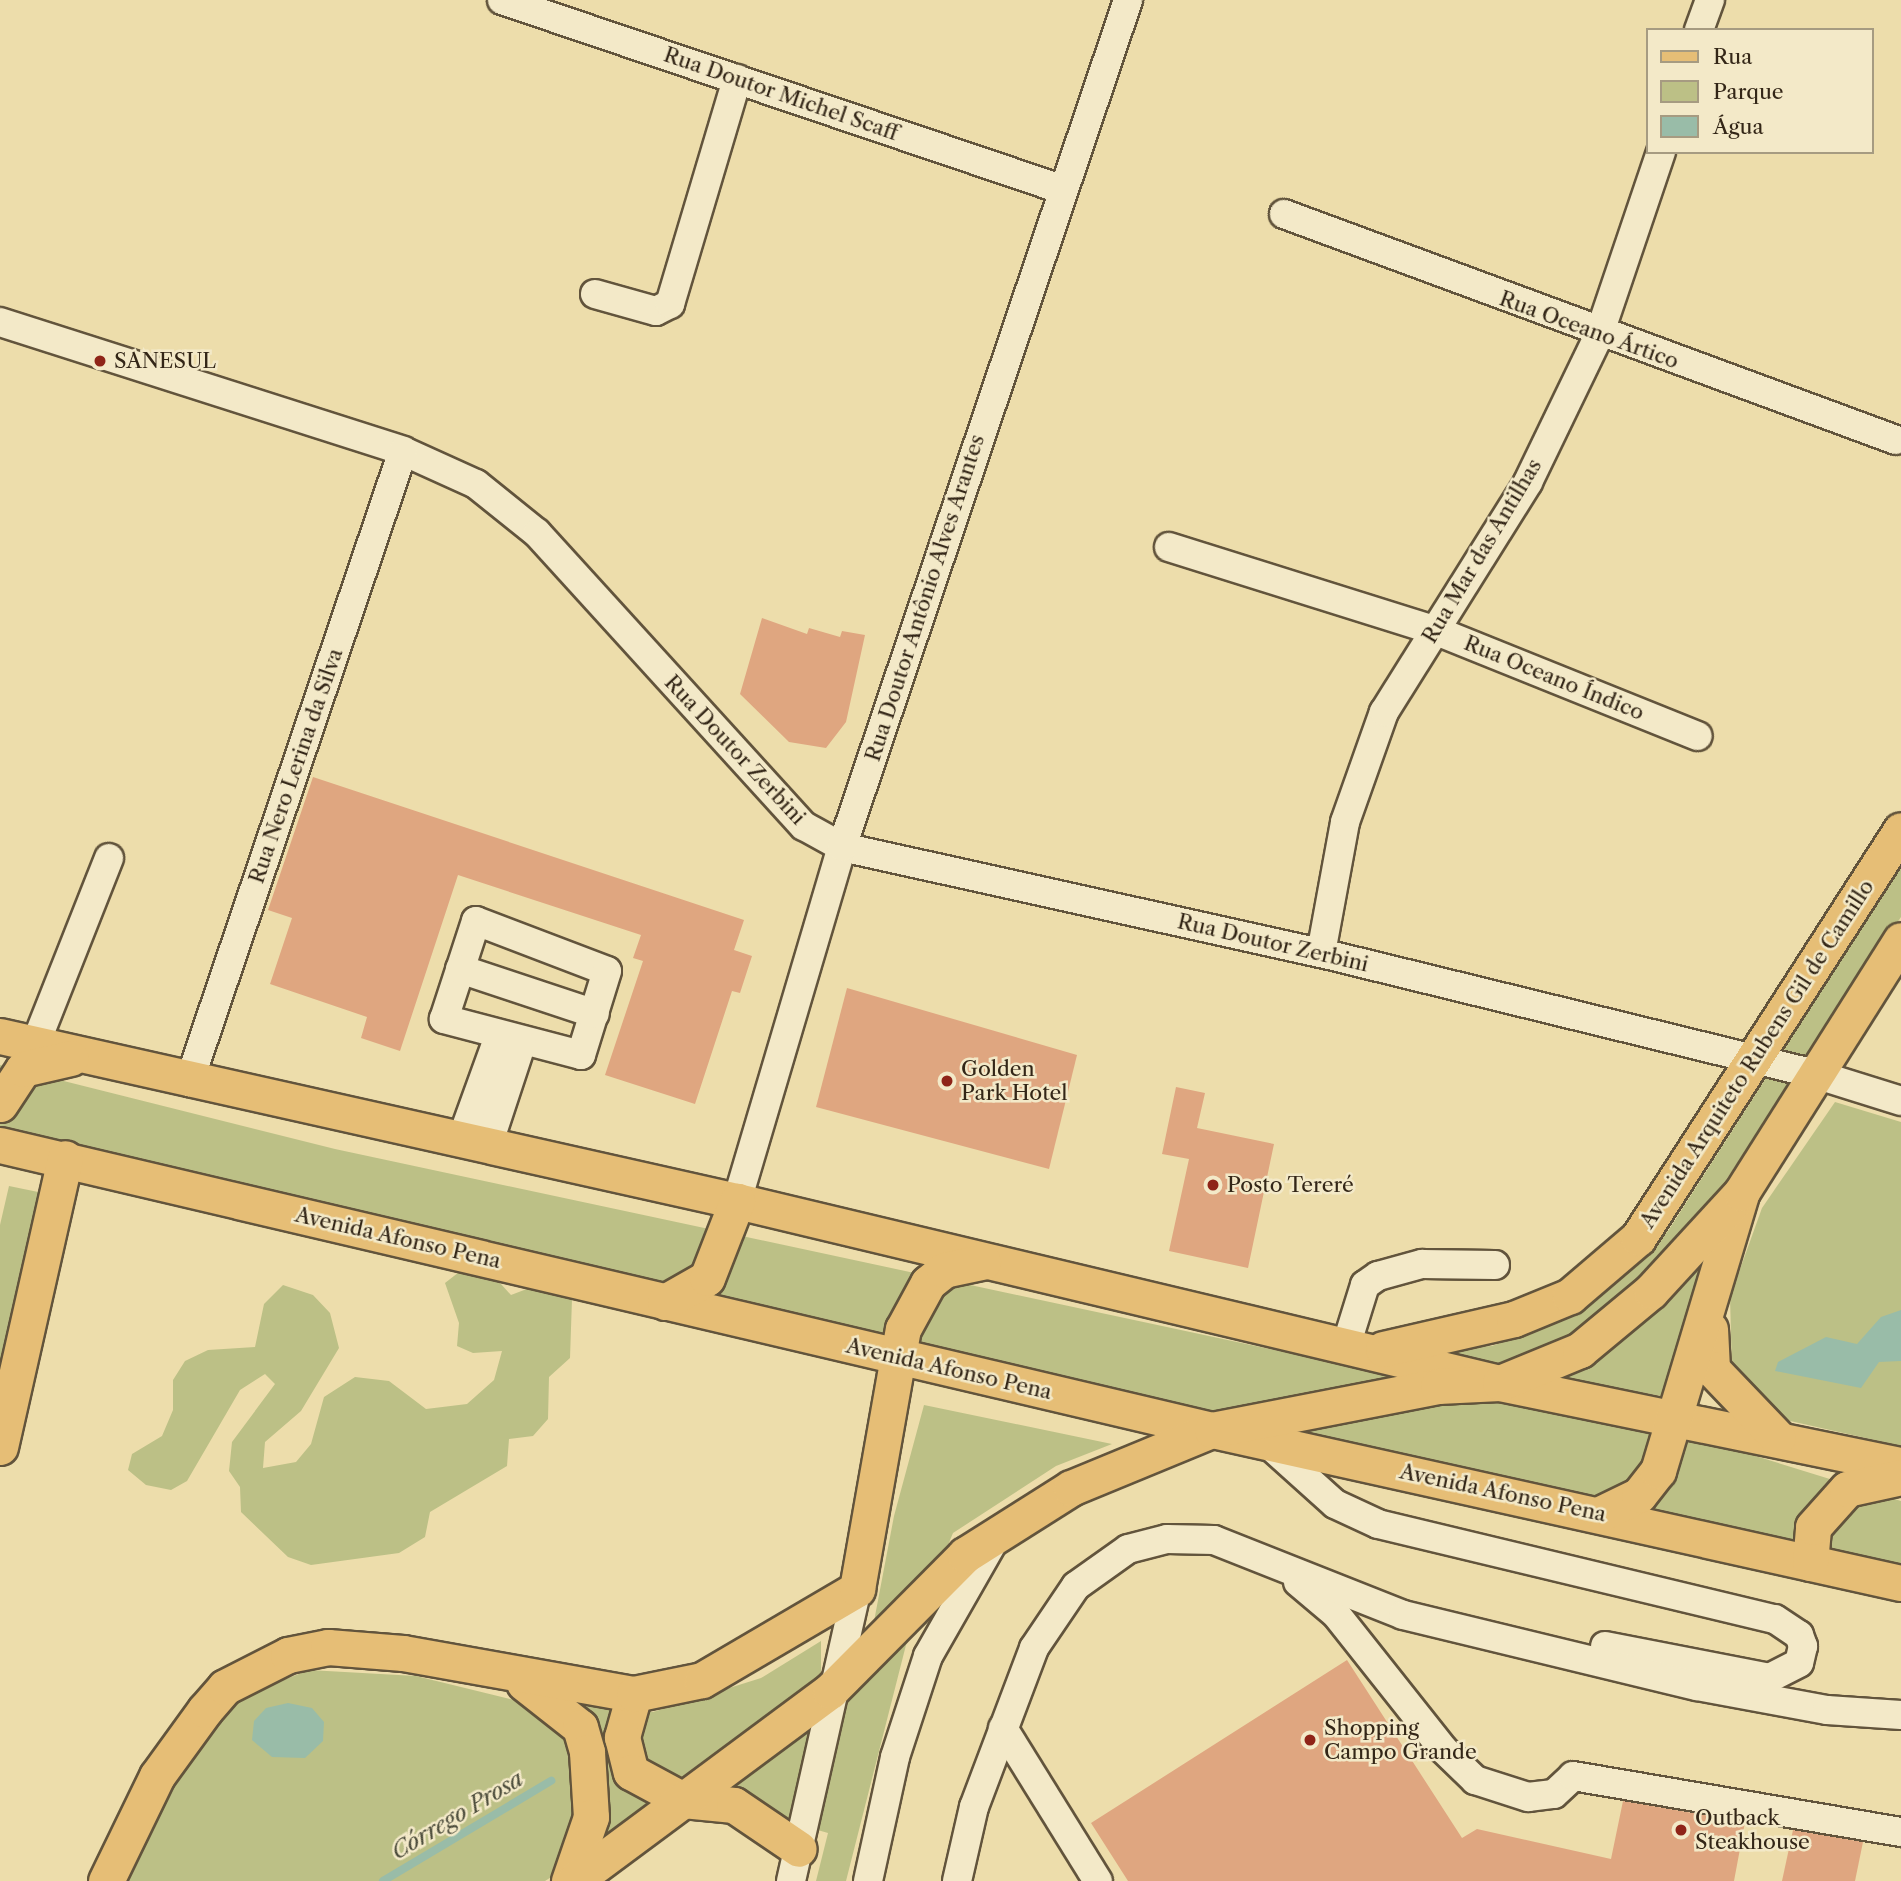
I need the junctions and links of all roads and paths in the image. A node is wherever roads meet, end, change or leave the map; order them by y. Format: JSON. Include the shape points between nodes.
{"nodes":[{"id":1,"x":502,"y":0,"type":"edge"},
{"id":2,"x":1128,"y":0,"type":"edge"},
{"id":3,"x":737,"y":79,"type":"junction"},
{"id":4,"x":1660,"y":154,"type":"edge"},
{"id":5,"x":1061,"y":189,"type":"junction"},
{"id":6,"x":1284,"y":214,"type":"dead end"},
{"id":7,"x":595,"y":294,"type":"dead end"},
{"id":8,"x":0,"y":322,"type":"edge"},
{"id":9,"x":1599,"y":335,"type":"junction"},
{"id":10,"x":1896,"y":440,"type":"dead end"},
{"id":11,"x":403,"y":451,"type":"junction"},
{"id":12,"x":1169,"y":547,"type":"dead end"},
{"id":13,"x":1434,"y":631,"type":"junction"},
{"id":14,"x":1698,"y":736,"type":"dead end"},
{"id":15,"x":1901,"y":830,"type":"edge"},
{"id":16,"x":842,"y":847,"type":"junction"},
{"id":17,"x":109,"y":858,"type":"dead end"},
{"id":18,"x":1901,"y":940,"type":"edge"},
{"id":19,"x":1321,"y":953,"type":"junction"},
{"id":20,"x":460,"y":969,"type":"junction"},
{"id":21,"x":595,"y":1014,"type":"junction"},
{"id":22,"x":0,"y":1037,"type":"edge"},
{"id":23,"x":511,"y":1039,"type":"junction"},
{"id":24,"x":35,"y":1045,"type":"junction"},
{"id":25,"x":85,"y":1056,"type":"junction"},
{"id":26,"x":1756,"y":1061,"type":"junction"},
{"id":27,"x":1815,"y":1074,"type":"junction"},
{"id":28,"x":189,"y":1082,"type":"junction"},
{"id":29,"x":1901,"y":1101,"type":"edge"},
{"id":30,"x":0,"y":1104,"type":"edge"},
{"id":31,"x":474,"y":1143,"type":"junction"},
{"id":32,"x":0,"y":1145,"type":"edge"},
{"id":33,"x":65,"y":1158,"type":"junction"},
{"id":34,"x":1741,"y":1194,"type":"junction"},
{"id":35,"x":737,"y":1201,"type":"junction"},
{"id":36,"x":985,"y":1262,"type":"junction"},
{"id":37,"x":1495,"y":1265,"type":"dead end"},
{"id":38,"x":1714,"y":1293,"type":"junction"},
{"id":39,"x":665,"y":1302,"type":"junction"},
{"id":40,"x":1358,"y":1349,"type":"junction"},
{"id":41,"x":899,"y":1357,"type":"junction"},
{"id":42,"x":1500,"y":1383,"type":"junction"},
{"id":43,"x":1677,"y":1419,"type":"junction"},
{"id":44,"x":1212,"y":1430,"type":"junction"},
{"id":45,"x":1778,"y":1438,"type":"junction"},
{"id":46,"x":1265,"y":1441,"type":"junction"},
{"id":47,"x":0,"y":1447,"type":"edge"},
{"id":48,"x":1901,"y":1465,"type":"edge"},
{"id":49,"x":1901,"y":1477,"type":"edge"},
{"id":50,"x":1600,"y":1514,"type":"junction"},
{"id":51,"x":1001,"y":1531,"type":"junction"},
{"id":52,"x":1259,"y":1560,"type":"junction"},
{"id":53,"x":1810,"y":1563,"type":"junction"},
{"id":54,"x":1901,"y":1583,"type":"edge"},
{"id":55,"x":857,"y":1589,"type":"junction"},
{"id":56,"x":1508,"y":1640,"type":"junction"},
{"id":57,"x":516,"y":1678,"type":"junction"},
{"id":58,"x":830,"y":1691,"type":"junction"},
{"id":59,"x":634,"y":1694,"type":"junction"},
{"id":60,"x":1901,"y":1715,"type":"edge"},
{"id":61,"x":1003,"y":1728,"type":"junction"},
{"id":62,"x":683,"y":1800,"type":"junction"},
{"id":63,"x":1872,"y":1828,"type":"junction"},
{"id":64,"x":1901,"y":1832,"type":"edge"},
{"id":65,"x":1901,"y":1846,"type":"edge"},
{"id":66,"x":795,"y":1865,"type":"edge"},
{"id":67,"x":106,"y":1881,"type":"edge"},
{"id":68,"x":571,"y":1881,"type":"edge"},
{"id":69,"x":868,"y":1881,"type":"edge"},
{"id":70,"x":957,"y":1881,"type":"edge"},
{"id":71,"x":1098,"y":1881,"type":"edge"}],
"edges":[{"from":1,"to":3,"type":"street","name":"Rua Doutor Michel Scaff"},
{"from":2,"to":5,"type":"street","name":"Rua Doutor Antônio Alves Arantes"},
{"from":3,"to":5,"type":"street","name":"Rua Doutor Michel Scaff"},
{"from":3,"to":7,"type":"street","via":[[670,304],[656,312]]},
{"from":4,"to":9,"type":"street","name":"Rua Mar das Antilhas"},
{"from":5,"to":16,"type":"street","name":"Rua Doutor Antônio Alves Arantes"},
{"from":6,"to":9,"type":"street","name":"Rua Oceano Ártico"},
{"from":8,"to":11,"type":"street","name":"Rua Doutor Zerbini"},
{"from":9,"to":10,"type":"street","name":"Rua Oceano Ártico"},
{"from":9,"to":13,"type":"street","name":"Rua Mar das Antilhas","via":[[1528,482]]},
{"from":11,"to":16,"type":"street","name":"Rua Doutor Zerbini","via":[[476,484],[537,533],[804,826]]},
{"from":11,"to":28,"type":"street","name":"Rua Nero Lerina da Silva"},
{"from":12,"to":13,"type":"street","name":"Rua Oceano Índico"},
{"from":13,"to":14,"type":"street","name":"Rua Oceano Índico"},
{"from":13,"to":19,"type":"street","name":"Rua Mar das Antilhas","via":[[1384,712],[1363,761],[1331,882]]},
{"from":15,"to":26,"type":"main road","name":"Avenida Arquiteto Rubens Gil de Camillo"},
{"from":16,"to":19,"type":"street","name":"Rua Doutor Zerbini"},
{"from":16,"to":35,"type":"street","name":"Rua Doutor Antônio Alves Arantes"},
{"from":17,"to":24,"type":"street"},
{"from":18,"to":27,"type":"main road"},
{"from":19,"to":26,"type":"street","name":"Rua Doutor Zerbini"},
{"from":20,"to":21,"type":"street"},
{"from":20,"to":21,"type":"street","via":[[476,921],[607,971]]},
{"from":20,"to":23,"type":"street","via":[[444,1018]]},
{"from":21,"to":23,"type":"street","via":[[581,1055]]},
{"from":22,"to":24,"type":"main road"},
{"from":23,"to":31,"type":"street"},
{"from":24,"to":25,"type":"main road"},
{"from":25,"to":28,"type":"main road"},
{"from":25,"to":30,"type":"main road","via":[[23,1069]]},
{"from":26,"to":27,"type":"street","name":"Rua Doutor Zerbini"},
{"from":26,"to":40,"type":"main road","name":"Avenida Arquiteto Rubens Gil de Camillo","via":[[1638,1238],[1570,1296],[1514,1319]]},
{"from":27,"to":29,"type":"street","name":"Rua Doutor Zerbini"},
{"from":27,"to":34,"type":"main road"},
{"from":28,"to":31,"type":"main road"},
{"from":31,"to":35,"type":"main road"},
{"from":32,"to":33,"type":"main road","name":"Avenida Afonso Pena"},
{"from":33,"to":39,"type":"main road","name":"Avenida Afonso Pena"},
{"from":33,"to":47,"type":"main road"},
{"from":34,"to":38,"type":"main road"},
{"from":34,"to":42,"type":"main road","via":[[1617,1321],[1580,1350]]},
{"from":35,"to":36,"type":"main road"},
{"from":35,"to":39,"type":"main road","via":[[706,1278]]},
{"from":36,"to":40,"type":"main road"},
{"from":36,"to":41,"type":"main road","via":[[944,1270],[917,1294]]},
{"from":37,"to":40,"type":"street","via":[[1422,1264],[1378,1276],[1365,1285]]},
{"from":38,"to":43,"type":"main road"},
{"from":38,"to":45,"type":"main road","via":[[1712,1369]]},
{"from":39,"to":41,"type":"main road","name":"Avenida Afonso Pena"},
{"from":40,"to":42,"type":"main road"},
{"from":41,"to":44,"type":"main road","name":"Avenida Afonso Pena"},
{"from":41,"to":55,"type":"main road"},
{"from":42,"to":43,"type":"main road"},
{"from":42,"to":44,"type":"main road","via":[[1438,1386]]},
{"from":43,"to":45,"type":"main road"},
{"from":43,"to":50,"type":"main road","via":[[1652,1484]]},
{"from":44,"to":46,"type":"main road","name":"Avenida Afonso Pena"},
{"from":44,"to":51,"type":"main road","via":[[1124,1462]]},
{"from":45,"to":48,"type":"main road"},
{"from":46,"to":50,"type":"main road","name":"Avenida Afonso Pena"},
{"from":46,"to":56,"type":"street","via":[[1335,1504],[1378,1524],[1775,1619],[1799,1635],[1803,1646],[1799,1663],[1770,1678],[1582,1641]]},
{"from":49,"to":53,"type":"main road","via":[[1847,1489],[1813,1527]]},
{"from":50,"to":53,"type":"main road","name":"Avenida Afonso Pena"},
{"from":51,"to":58,"type":"main road","via":[[965,1555]]},
{"from":51,"to":69,"type":"street","via":[[961,1588],[928,1656],[895,1757]]},
{"from":52,"to":56,"type":"street","via":[[1403,1615]]},
{"from":52,"to":61,"type":"street","via":[[1214,1540],[1167,1539],[1128,1549],[1076,1586],[1034,1648]]},
{"from":52,"to":63,"type":"street","via":[[1336,1614],[1443,1749],[1475,1780],[1528,1797],[1554,1794],[1573,1776]]},
{"from":53,"to":54,"type":"main road","name":"Avenida Afonso Pena"},
{"from":55,"to":58,"type":"street"},
{"from":55,"to":59,"type":"main road","via":[[803,1627],[702,1680]]},
{"from":56,"to":60,"type":"street","via":[[1698,1686],[1827,1710]]},
{"from":57,"to":59,"type":"main road"},
{"from":57,"to":67,"type":"main road","via":[[403,1653],[328,1647],[288,1655],[225,1687],[205,1710],[157,1776]]},
{"from":57,"to":68,"type":"main road","via":[[552,1699],[579,1727],[587,1752],[591,1817]]},
{"from":58,"to":62,"type":"main road"},
{"from":58,"to":66,"type":"street"},
{"from":59,"to":62,"type":"main road","via":[[621,1753],[644,1785]]},
{"from":61,"to":70,"type":"street"},
{"from":61,"to":71,"type":"street"},
{"from":62,"to":66,"type":"main road","via":[[734,1805]]},
{"from":62,"to":68,"type":"main road"},
{"from":63,"to":64,"type":"street"},
{"from":63,"to":65,"type":"street"}]}
